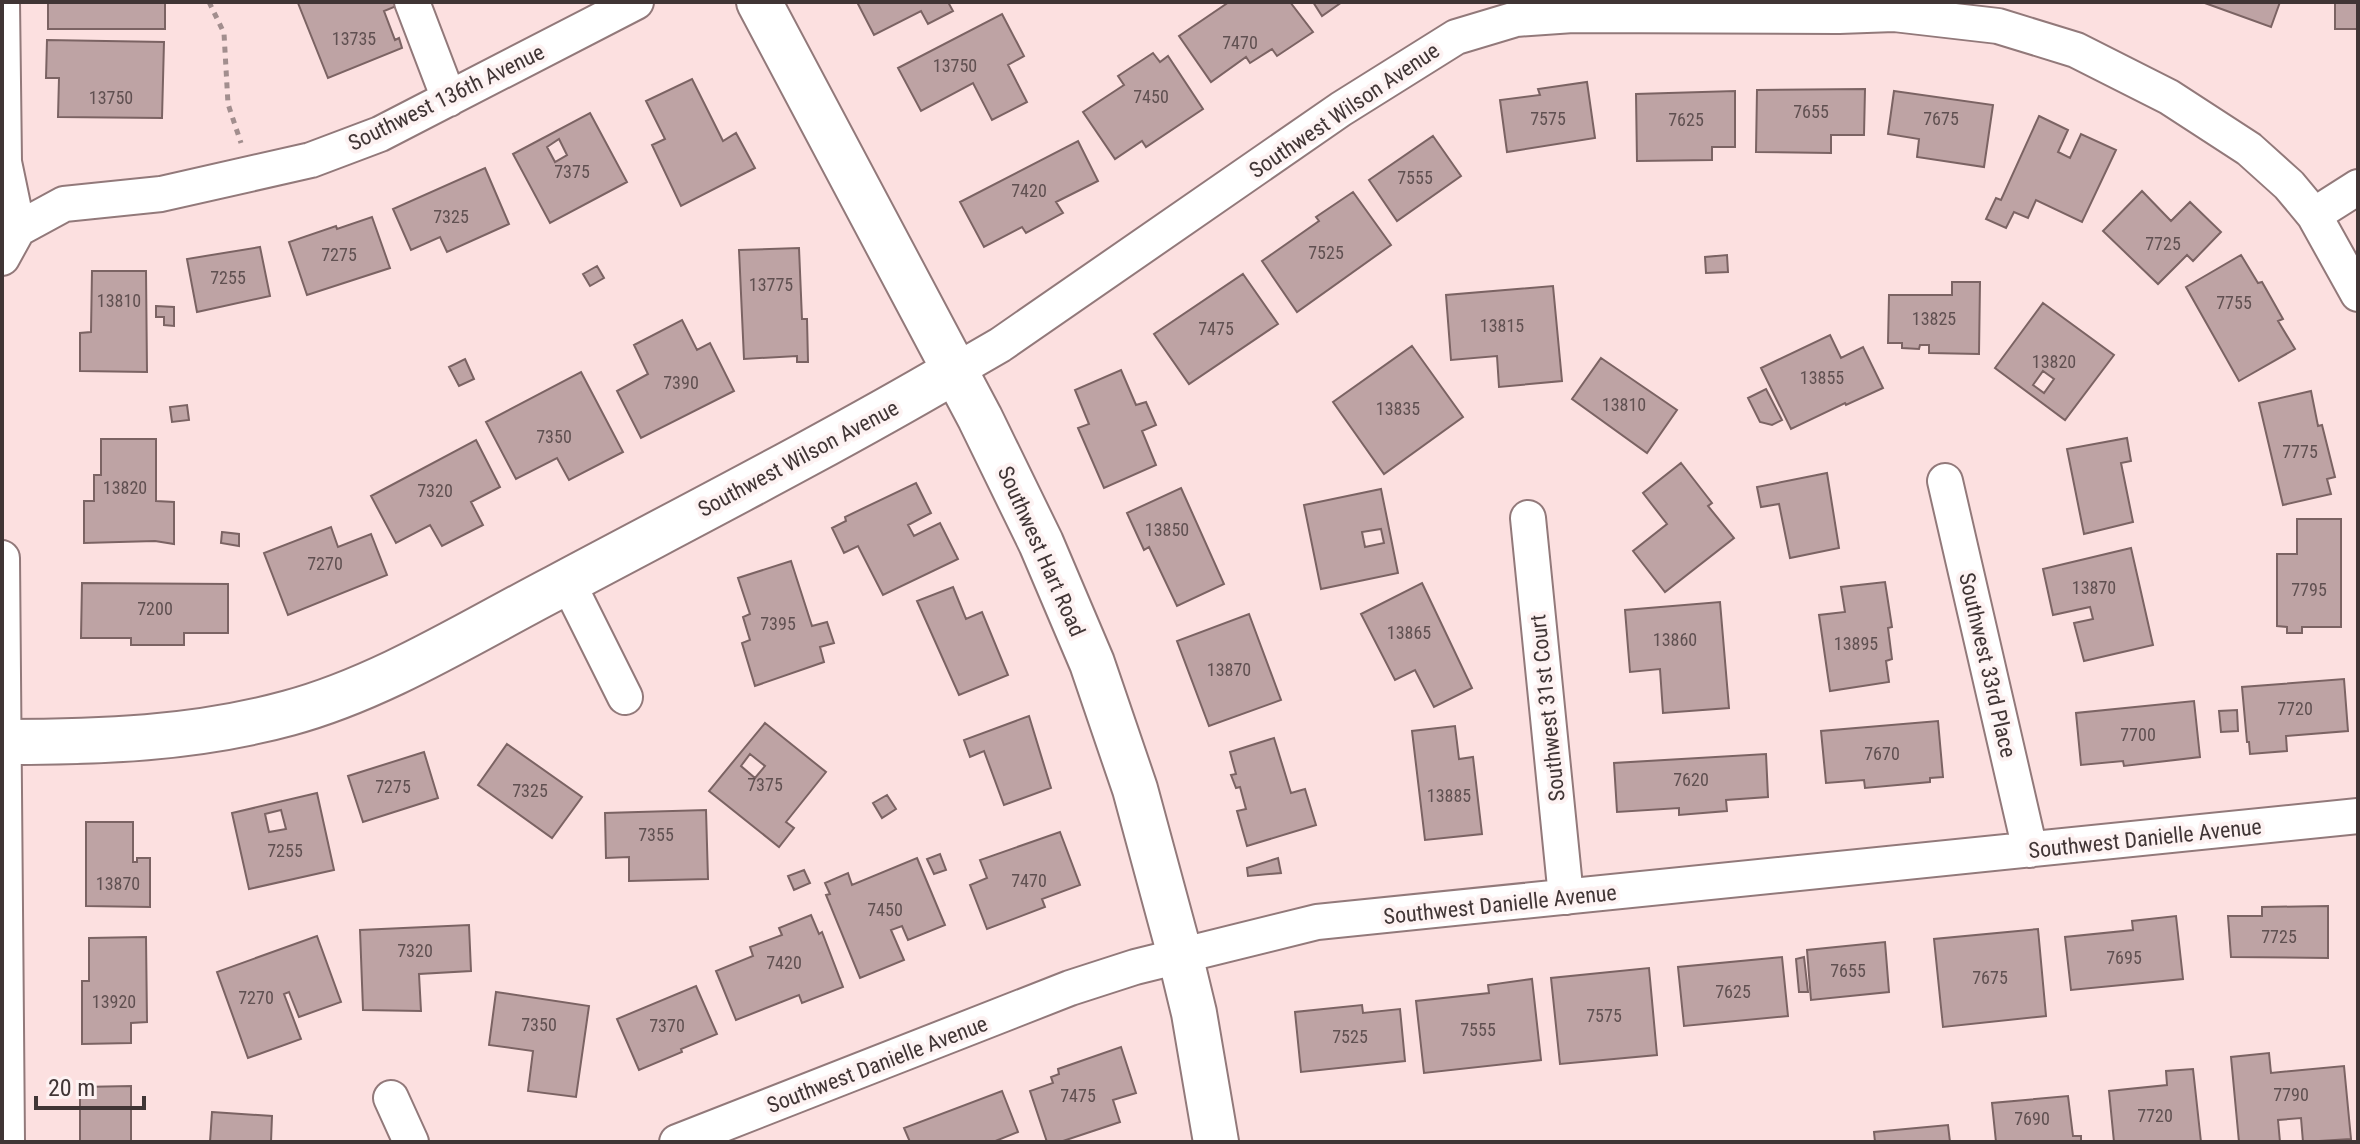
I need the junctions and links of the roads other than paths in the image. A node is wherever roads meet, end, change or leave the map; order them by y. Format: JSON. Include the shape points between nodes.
{"nodes":[{"id":1,"x":2,"y":2,"type":"edge"},
{"id":2,"x":412,"y":2,"type":"edge"},
{"id":3,"x":636,"y":2,"type":"edge"},
{"id":4,"x":759,"y":2,"type":"edge"},
{"id":5,"x":1839,"y":9,"type":"edge"},
{"id":6,"x":449,"y":99,"type":"junction"},
{"id":7,"x":2358,"y":187,"type":"edge"},
{"id":8,"x":2314,"y":215,"type":"junction"},
{"id":9,"x":10,"y":244,"type":"edge"},
{"id":10,"x":2358,"y":294,"type":"edge"},
{"id":11,"x":955,"y":371,"type":"junction"},
{"id":12,"x":1945,"y":481,"type":"dead end"},
{"id":13,"x":1528,"y":518,"type":"dead end"},
{"id":14,"x":2,"y":558,"type":"edge"},
{"id":15,"x":567,"y":581,"type":"junction"},
{"id":16,"x":625,"y":697,"type":"dead end"},
{"id":17,"x":3,"y":742,"type":"edge"},
{"id":18,"x":2358,"y":816,"type":"edge"},
{"id":19,"x":2030,"y":850,"type":"junction"},
{"id":20,"x":1566,"y":897,"type":"junction"},
{"id":21,"x":1180,"y":955,"type":"junction"},
{"id":22,"x":391,"y":1098,"type":"dead end"},
{"id":23,"x":7,"y":1142,"type":"edge"},
{"id":24,"x":411,"y":1142,"type":"edge"},
{"id":25,"x":677,"y":1142,"type":"edge"},
{"id":26,"x":1216,"y":1142,"type":"edge"}],
"edges":[{"from":1,"to":9,"type":"street"},
{"from":2,"to":6,"type":"street"},
{"from":3,"to":6,"type":"street","name":"Southwest 136th Avenue"},
{"from":4,"to":11,"type":"street","name":"Southwest Hart Road"},
{"from":5,"to":8,"type":"street","name":"Southwest Wilson Avenue","via":[[1998,26],[2076,50],[2169,97],[2249,149]]},
{"from":5,"to":11,"type":"street","name":"Southwest Wilson Avenue","via":[[1516,19],[1456,37]]},
{"from":6,"to":9,"type":"street","name":"Southwest 136th Avenue","via":[[380,134],[311,160],[161,194],[64,204]]},
{"from":7,"to":8,"type":"street"},
{"from":8,"to":10,"type":"street","name":"Southwest Wilson Avenue"},
{"from":11,"to":15,"type":"street","name":"Southwest Wilson Avenue"},
{"from":11,"to":21,"type":"street","name":"Southwest Hart Road","via":[[1041,543],[1092,663],[1135,789]]},
{"from":12,"to":19,"type":"street","name":"Southwest 33rd Place"},
{"from":13,"to":20,"type":"street","name":"Southwest 31st Court"},
{"from":14,"to":17,"type":"street"},
{"from":15,"to":16,"type":"street"},
{"from":15,"to":17,"type":"street","name":"Southwest Wilson Avenue","via":[[363,686],[293,712],[168,737]]},
{"from":17,"to":23,"type":"street"},
{"from":18,"to":19,"type":"street","name":"Southwest Danielle Avenue"},
{"from":19,"to":20,"type":"street","name":"Southwest Danielle Avenue"},
{"from":20,"to":21,"type":"street","name":"Southwest Danielle Avenue","via":[[1317,922]]},
{"from":21,"to":25,"type":"street","name":"Southwest Danielle Avenue","via":[[1070,988]]},
{"from":21,"to":26,"type":"street","name":"Southwest Hart Road"},
{"from":22,"to":24,"type":"street"}]}
